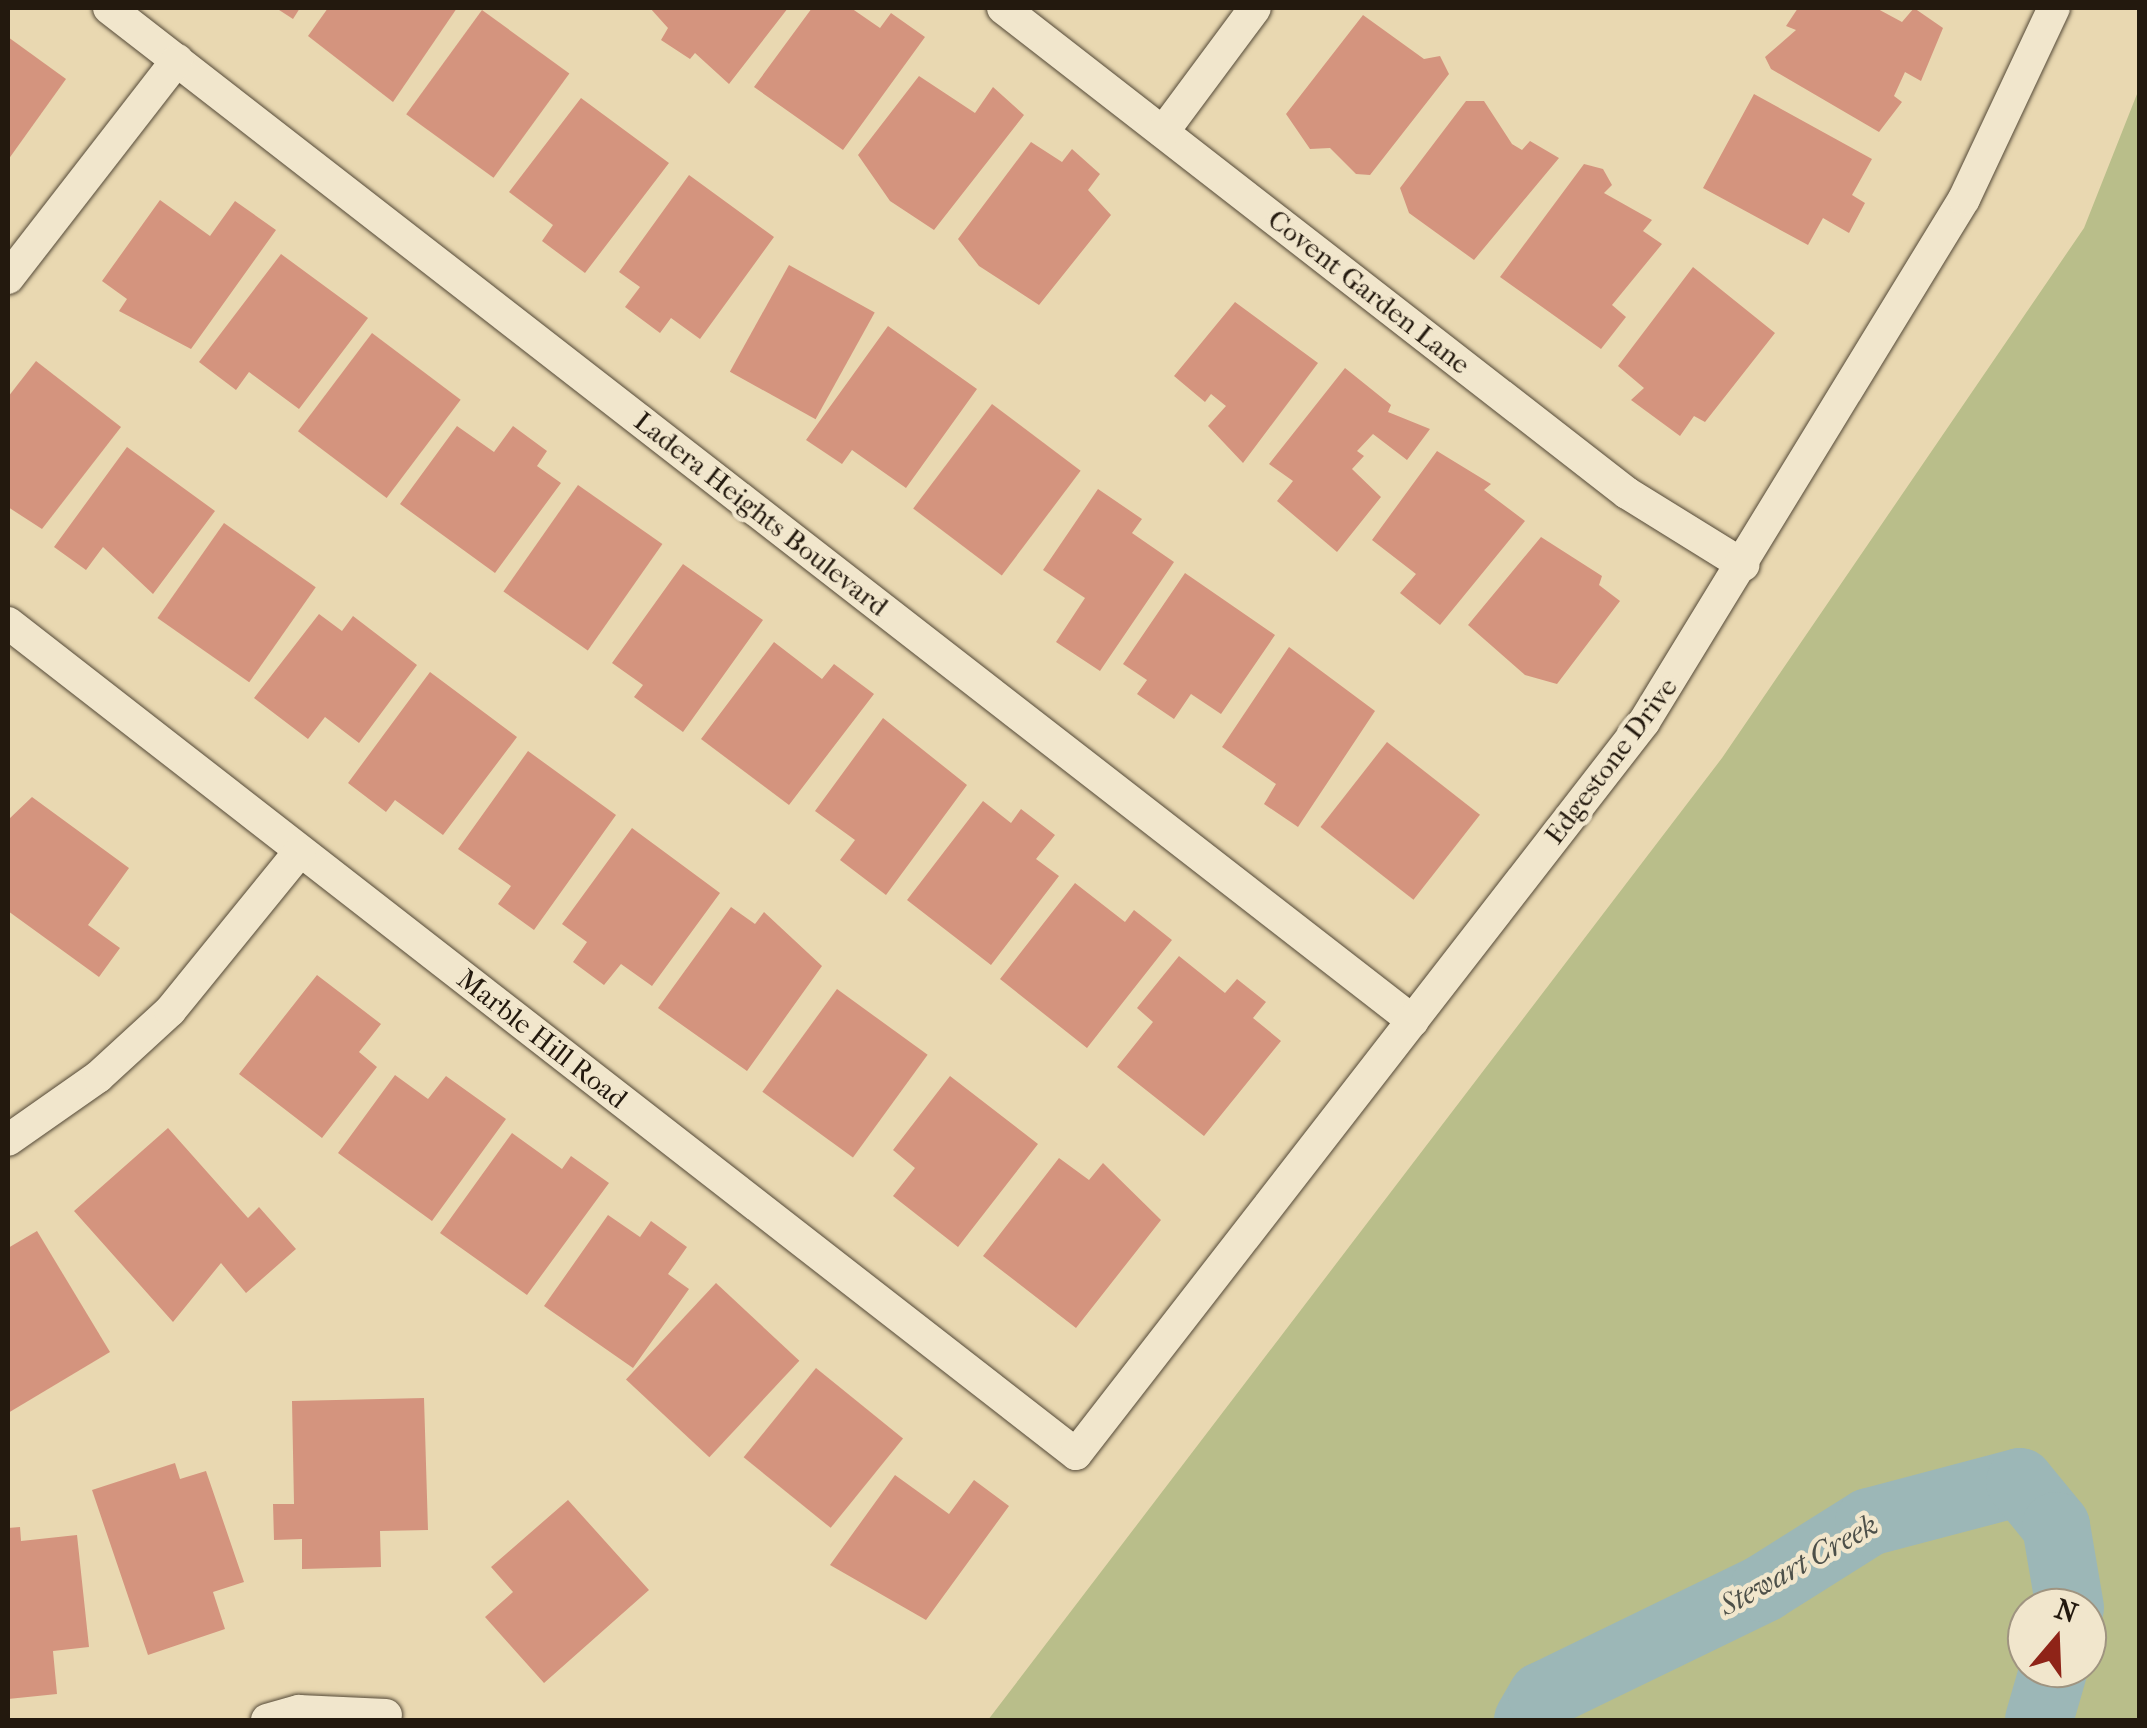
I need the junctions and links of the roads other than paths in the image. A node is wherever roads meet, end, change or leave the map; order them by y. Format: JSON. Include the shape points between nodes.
{"nodes":[{"id":1,"x":109,"y":8,"type":"edge"},
{"id":2,"x":1003,"y":8,"type":"edge"},
{"id":3,"x":1255,"y":8,"type":"edge"},
{"id":4,"x":2054,"y":8,"type":"edge"},
{"id":5,"x":177,"y":60,"type":"junction"},
{"id":6,"x":1163,"y":132,"type":"junction"},
{"id":7,"x":8,"y":278,"type":"edge"},
{"id":8,"x":1743,"y":565,"type":"junction"},
{"id":9,"x":8,"y":623,"type":"edge"},
{"id":10,"x":300,"y":851,"type":"junction"},
{"id":11,"x":1412,"y":1020,"type":"junction"},
{"id":12,"x":8,"y":1140,"type":"edge"},
{"id":13,"x":1076,"y":1454,"type":"joint"},
{"id":14,"x":386,"y":1715,"type":"dead end"},
{"id":15,"x":267,"y":1720,"type":"edge"}],
"edges":[{"from":1,"to":5,"type":"street","name":"Ladera Heights Boulevard"},
{"from":2,"to":6,"type":"street","name":"Covent Garden Lane"},
{"from":3,"to":6,"type":"street"},
{"from":4,"to":8,"type":"street","name":"Edgestone Drive","via":[[1992,150]]},
{"from":5,"to":7,"type":"street"},
{"from":5,"to":11,"type":"street","name":"Ladera Heights Boulevard"},
{"from":6,"to":8,"type":"street","name":"Covent Garden Lane","via":[[1627,493]]},
{"from":8,"to":11,"type":"street","name":"Edgestone Drive","via":[[1644,722]]},
{"from":9,"to":10,"type":"street","name":"Marble Hill Road"},
{"from":10,"to":12,"type":"street","via":[[170,1011],[98,1077]]},
{"from":10,"to":13,"type":"street","name":"Marble Hill Road"},
{"from":11,"to":13,"type":"street","name":"Edgestone Drive"},
{"from":14,"to":15,"type":"street","via":[[300,1711]]}]}
